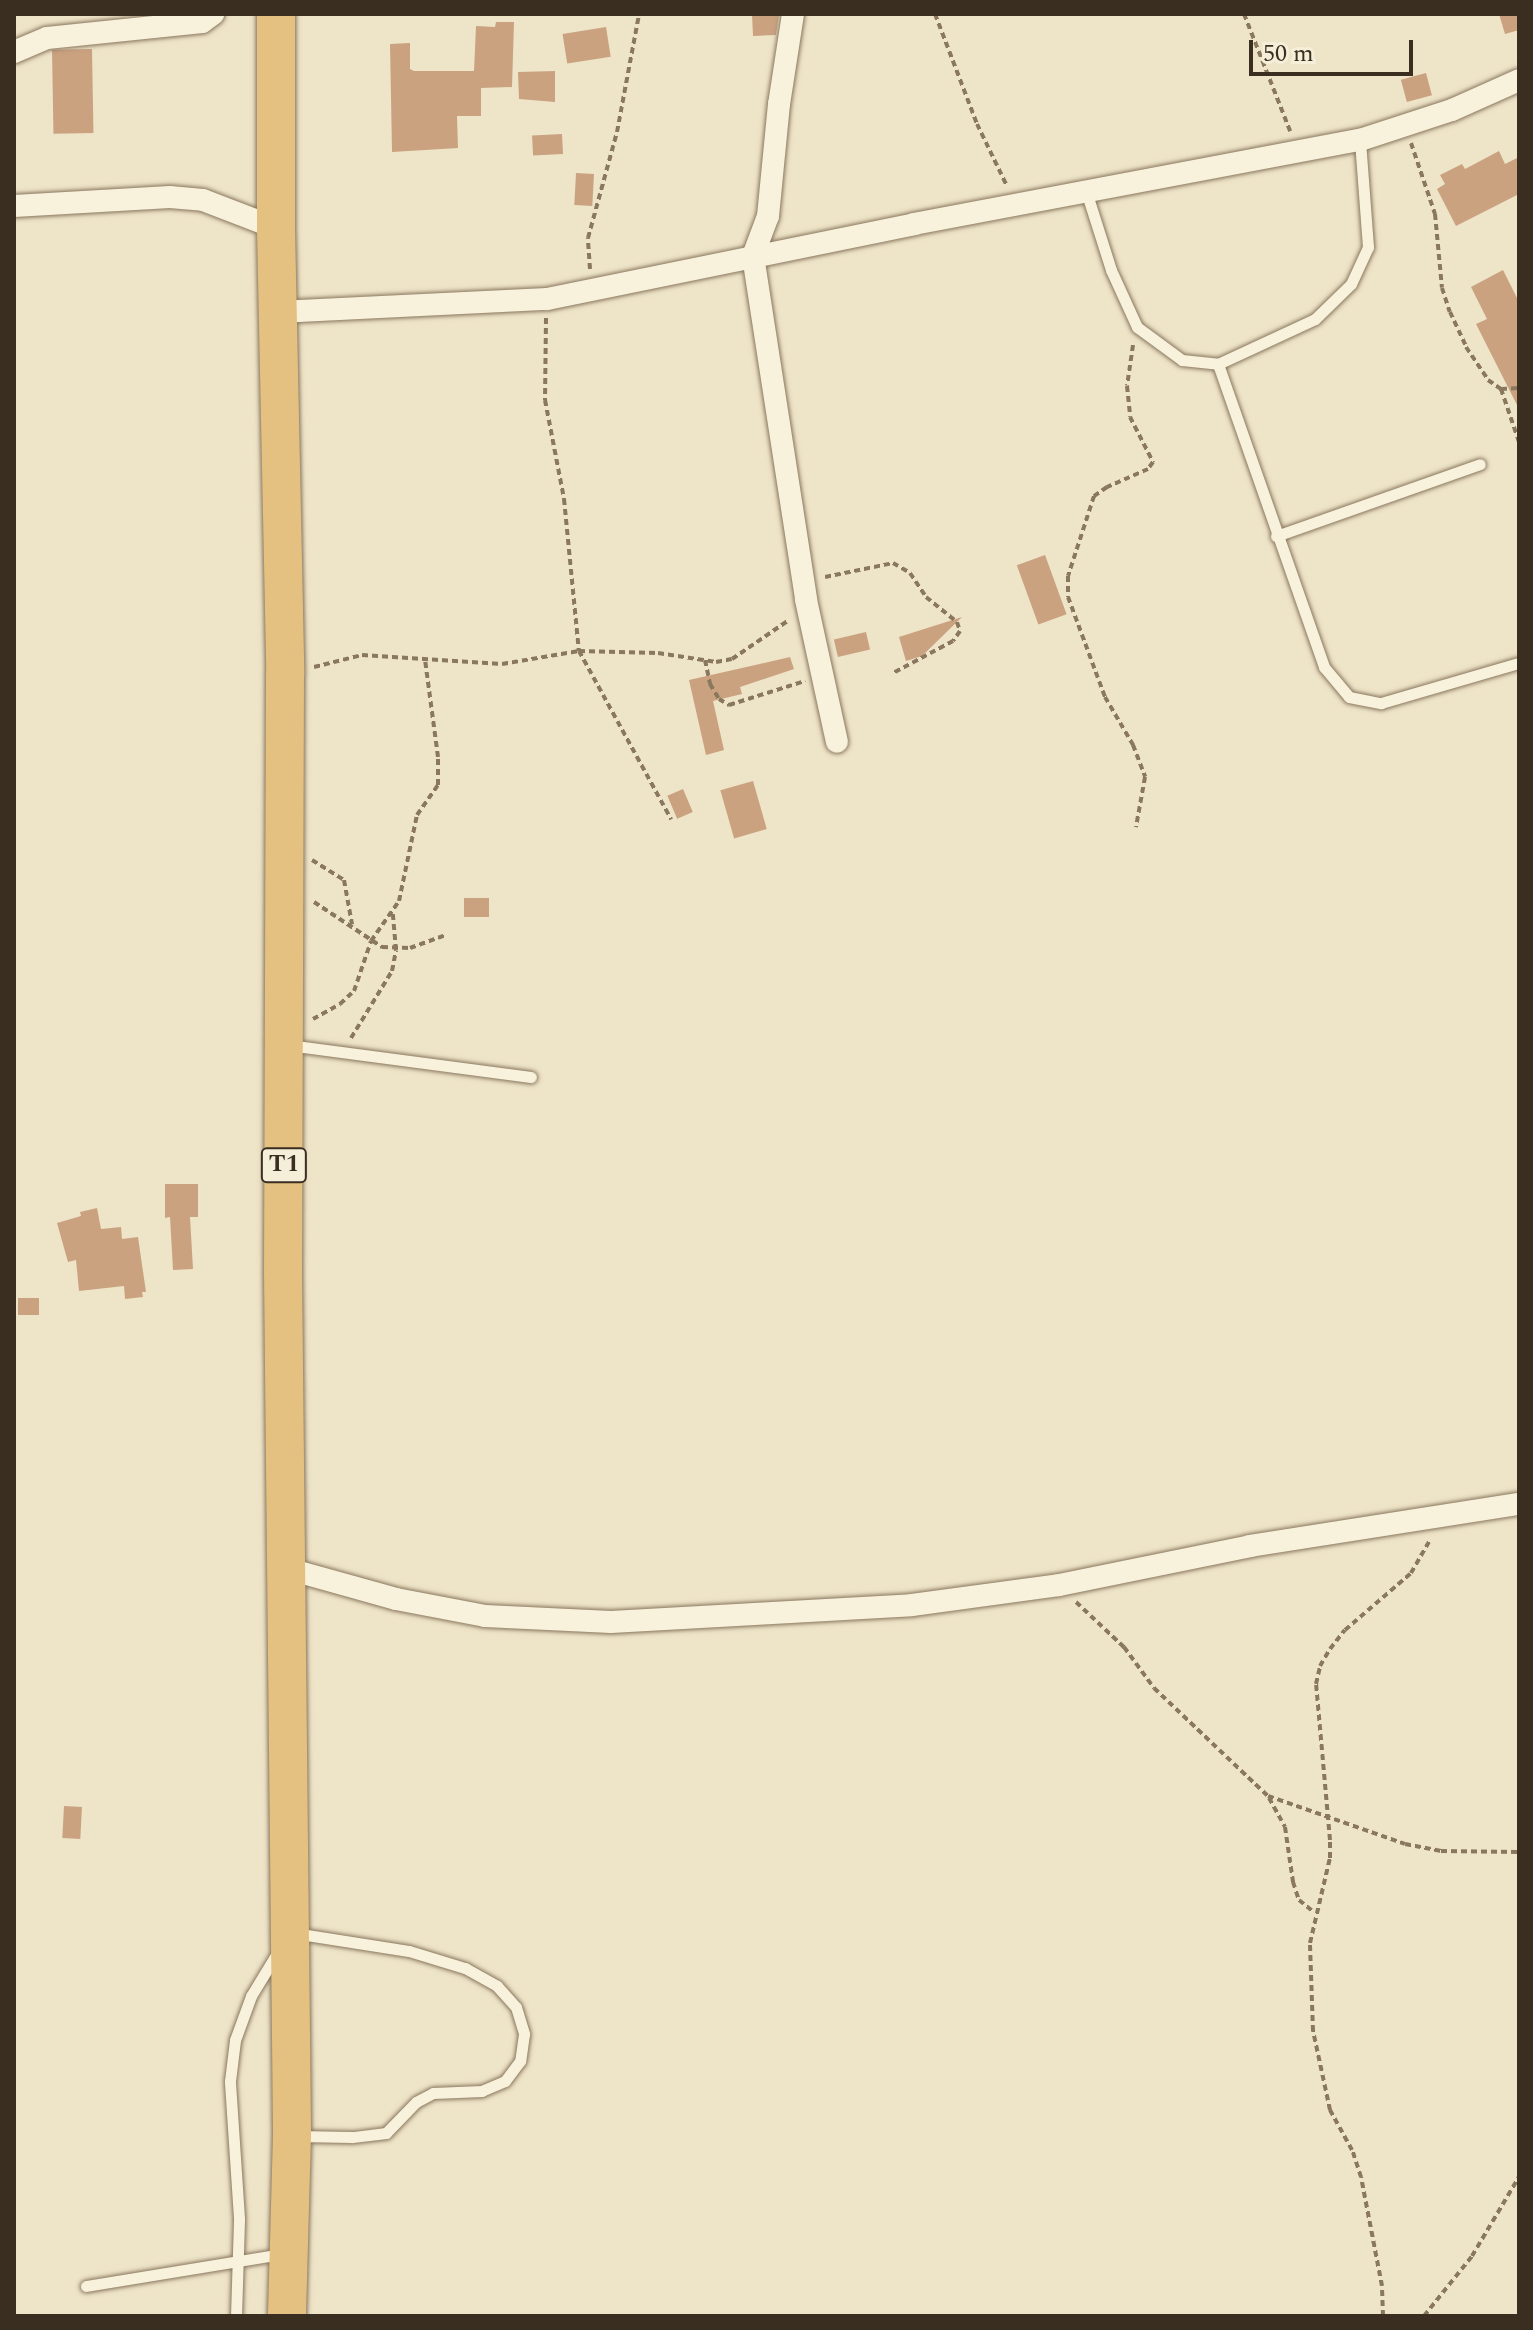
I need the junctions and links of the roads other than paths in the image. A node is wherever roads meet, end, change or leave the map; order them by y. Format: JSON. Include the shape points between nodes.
{"nodes":[{"id":1,"x":213,"y":14,"type":"edge"},
{"id":2,"x":276,"y":14,"type":"edge"},
{"id":3,"x":793,"y":14,"type":"edge"},
{"id":4,"x":14,"y":52,"type":"edge"},
{"id":5,"x":1519,"y":80,"type":"edge"},
{"id":6,"x":1360,"y":140,"type":"junction"},
{"id":7,"x":1086,"y":191,"type":"junction"},
{"id":8,"x":14,"y":206,"type":"edge"},
{"id":9,"x":276,"y":228,"type":"junction"},
{"id":10,"x":753,"y":256,"type":"junction"},
{"id":11,"x":279,"y":312,"type":"junction"},
{"id":12,"x":1218,"y":364,"type":"junction"},
{"id":13,"x":1480,"y":464,"type":"dead end"},
{"id":14,"x":1276,"y":536,"type":"junction"},
{"id":15,"x":1519,"y":663,"type":"edge"},
{"id":16,"x":837,"y":742,"type":"dead end"},
{"id":17,"x":284,"y":1036,"type":"junction"},
{"id":18,"x":531,"y":1077,"type":"dead end"},
{"id":19,"x":1519,"y":1504,"type":"edge"},
{"id":20,"x":285,"y":1568,"type":"junction"},
{"id":21,"x":291,"y":1932,"type":"junction"},
{"id":22,"x":292,"y":2135,"type":"junction"},
{"id":23,"x":290,"y":2253,"type":"junction"},
{"id":24,"x":239,"y":2259,"type":"junction"},
{"id":25,"x":86,"y":2286,"type":"dead end"},
{"id":26,"x":236,"y":2316,"type":"edge"},
{"id":27,"x":287,"y":2316,"type":"edge"}],
"edges":[{"from":1,"to":4,"type":"street","via":[[202,22],[47,38]]},
{"from":2,"to":9,"type":"highway","number":"T1"},
{"from":3,"to":10,"type":"street","via":[[768,216]]},
{"from":5,"to":6,"type":"street","via":[[1452,110]]},
{"from":6,"to":7,"type":"street"},
{"from":6,"to":12,"type":"lane","via":[[1368,247],[1351,284],[1315,319]]},
{"from":7,"to":10,"type":"street"},
{"from":7,"to":12,"type":"lane","via":[[1111,270],[1137,327],[1182,360]]},
{"from":8,"to":9,"type":"street","via":[[170,197],[203,200]]},
{"from":9,"to":11,"type":"highway","number":"T1"},
{"from":10,"to":11,"type":"street","via":[[547,299]]},
{"from":10,"to":16,"type":"street","via":[[805,592]]},
{"from":11,"to":17,"type":"highway","number":"T1"},
{"from":12,"to":14,"type":"lane"},
{"from":13,"to":14,"type":"lane"},
{"from":14,"to":15,"type":"lane","via":[[1324,667],[1349,697],[1381,703]]},
{"from":17,"to":18,"type":"lane","via":[[343,1050]]},
{"from":17,"to":20,"type":"highway","number":"T1"},
{"from":19,"to":20,"type":"street","via":[[1250,1546],[1059,1585],[912,1605],[611,1622],[485,1616],[396,1599]]},
{"from":20,"to":21,"type":"highway","number":"T1"},
{"from":21,"to":22,"type":"highway","number":"T1"},
{"from":21,"to":22,"type":"lane","via":[[409,1951],[465,1968],[497,1986],[516,2007],[524,2034],[520,2061],[505,2081],[482,2091],[433,2093],[416,2102],[386,2133]]},
{"from":21,"to":24,"type":"lane","via":[[251,1996],[235,2040],[230,2081]]},
{"from":22,"to":23,"type":"highway","number":"T1"},
{"from":23,"to":24,"type":"lane"},
{"from":23,"to":27,"type":"highway","number":"T1"},
{"from":24,"to":25,"type":"lane"},
{"from":24,"to":26,"type":"lane"}]}
